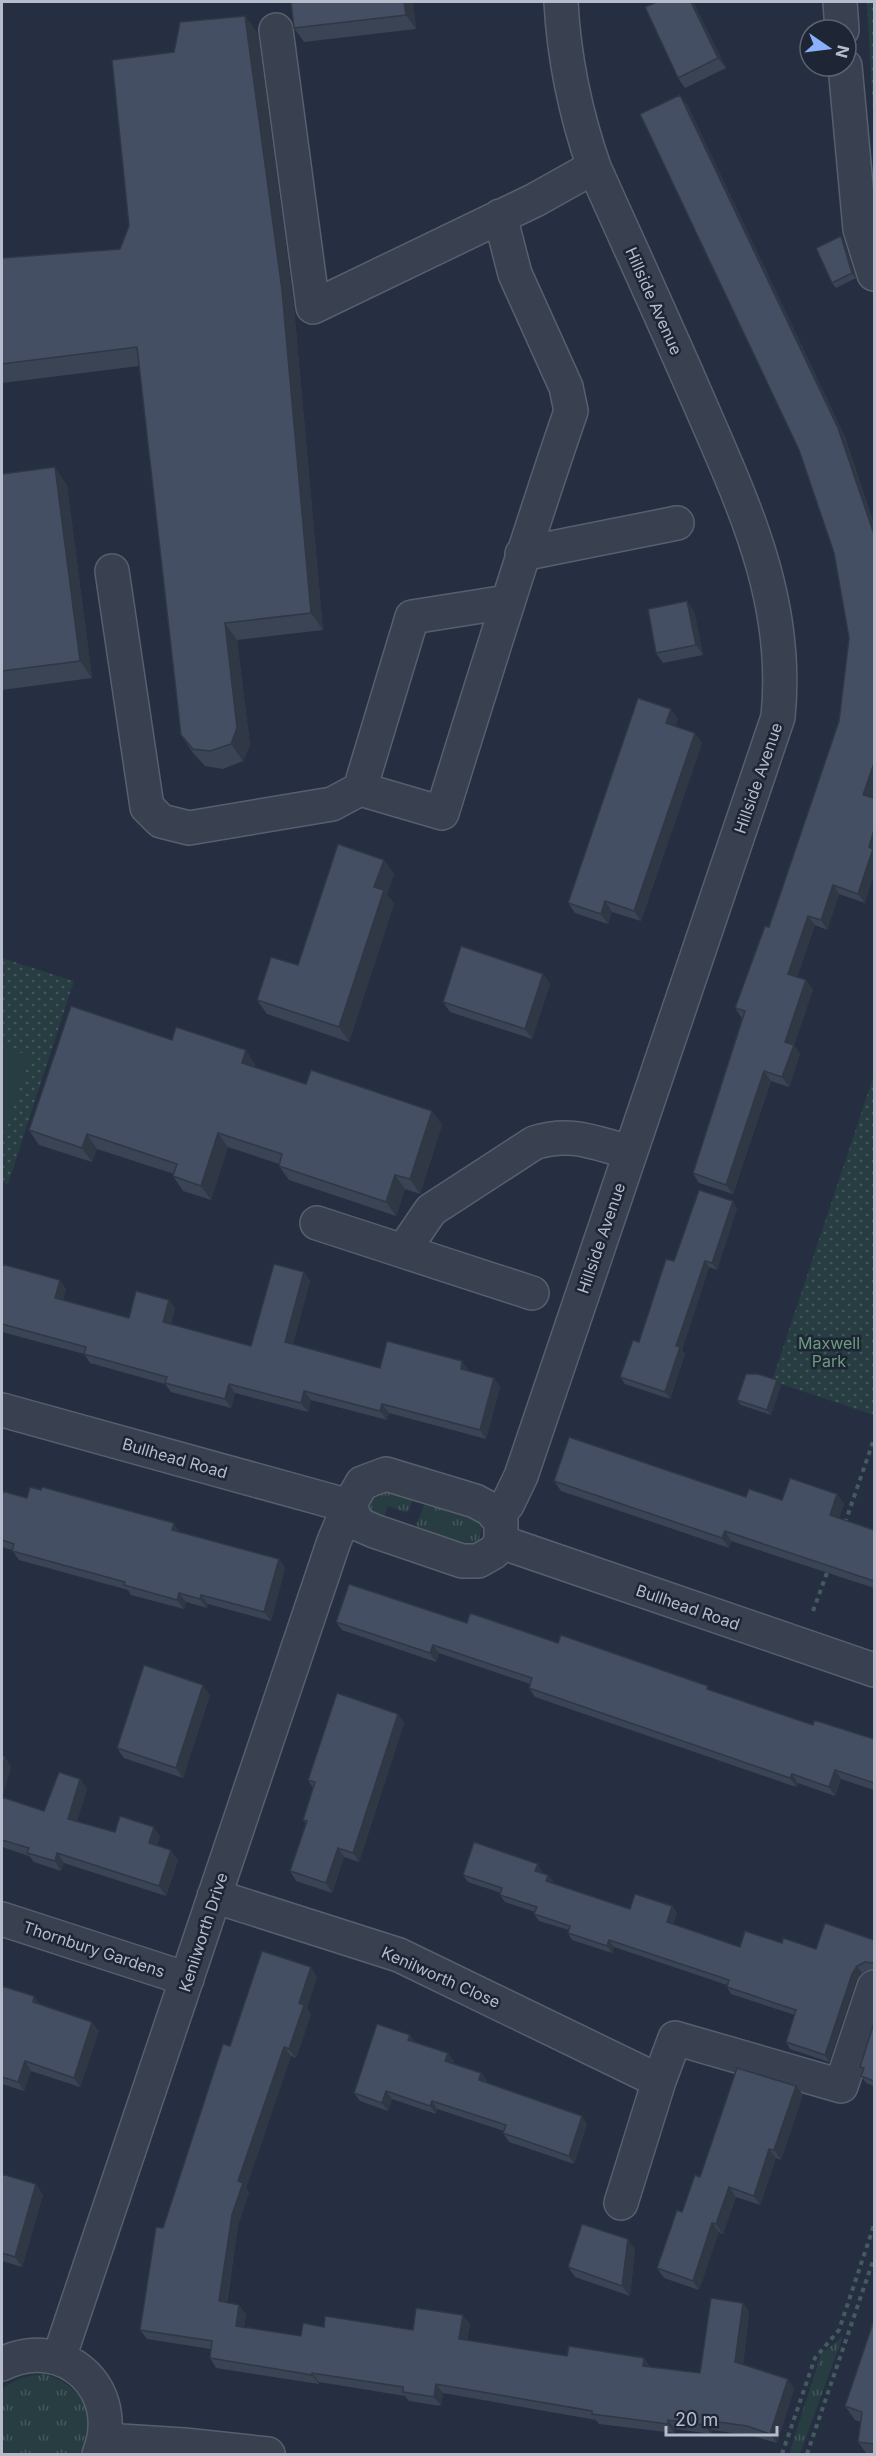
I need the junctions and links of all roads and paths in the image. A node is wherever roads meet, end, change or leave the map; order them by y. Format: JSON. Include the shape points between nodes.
{"nodes":[{"id":1,"x":561,"y":2,"type":"edge"},
{"id":2,"x":840,"y":2,"type":"edge"},
{"id":3,"x":841,"y":18,"type":"edge"},
{"id":4,"x":276,"y":30,"type":"dead end"},
{"id":5,"x":846,"y":78,"type":"edge"},
{"id":6,"x":594,"y":167,"type":"junction"},
{"id":7,"x":500,"y":216,"type":"junction"},
{"id":8,"x":874,"y":274,"type":"edge"},
{"id":9,"x":677,"y":523,"type":"dead end"},
{"id":10,"x":522,"y":554,"type":"junction"},
{"id":11,"x":112,"y":571,"type":"dead end"},
{"id":12,"x":507,"y":602,"type":"junction"},
{"id":13,"x":360,"y":789,"type":"junction"},
{"id":14,"x":630,"y":1152,"type":"junction"},
{"id":15,"x":316,"y":1223,"type":"dead end"},
{"id":16,"x":403,"y":1251,"type":"junction"},
{"id":17,"x":532,"y":1293,"type":"dead end"},
{"id":18,"x":2,"y":1410,"type":"edge"},
{"id":19,"x":874,"y":1439,"type":"edge"},
{"id":20,"x":349,"y":1506,"type":"junction"},
{"id":21,"x":844,"y":1526,"type":"edge"},
{"id":22,"x":498,"y":1528,"type":"junction"},
{"id":23,"x":828,"y":1569,"type":"edge"},
{"id":24,"x":801,"y":1646,"type":"junction"},
{"id":25,"x":874,"y":1670,"type":"edge"},
{"id":26,"x":214,"y":1896,"type":"junction"},
{"id":27,"x":2,"y":1919,"type":"edge"},
{"id":28,"x":187,"y":1979,"type":"junction"},
{"id":29,"x":874,"y":1986,"type":"edge"},
{"id":30,"x":659,"y":2080,"type":"junction"},
{"id":31,"x":621,"y":2203,"type":"dead end"},
{"id":32,"x":874,"y":2225,"type":"edge"},
{"id":33,"x":874,"y":2258,"type":"edge"},
{"id":34,"x":59,"y":2358,"type":"junction"},
{"id":35,"x":2,"y":2364,"type":"edge"},
{"id":36,"x":102,"y":2447,"type":"edge"},
{"id":37,"x":268,"y":2454,"type":"edge"},
{"id":38,"x":783,"y":2454,"type":"edge"},
{"id":39,"x":807,"y":2454,"type":"edge"}],
"edges":[{"from":1,"to":6,"type":"street","name":"Hillside Avenue","via":[[568,76],[579,126]]},
{"from":2,"to":3,"type":"street"},
{"from":4,"to":7,"type":"street","via":[[313,307]]},
{"from":5,"to":8,"type":"street","via":[[860,229]]},
{"from":6,"to":7,"type":"street"},
{"from":6,"to":14,"type":"street","name":"Hillside Avenue","via":[[706,418],[759,548],[773,603],[781,689],[778,717]]},
{"from":7,"to":10,"type":"street","via":[[515,274],[566,387],[571,411]]},
{"from":9,"to":10,"type":"street"},
{"from":10,"to":12,"type":"street"},
{"from":11,"to":13,"type":"street","via":[[147,807],[162,821],[189,828],[332,804]]},
{"from":12,"to":13,"type":"street","via":[[412,616]]},
{"from":12,"to":13,"type":"street","via":[[442,813]]},
{"from":14,"to":16,"type":"street","via":[[571,1137],[552,1137],[534,1143],[431,1210]]},
{"from":14,"to":22,"type":"street","name":"Hillside Avenue","via":[[521,1476]]},
{"from":15,"to":16,"type":"street"},
{"from":16,"to":17,"type":"street"},
{"from":18,"to":20,"type":"street","name":"Bullhead Road"},
{"from":19,"to":21,"type":"path"},
{"from":20,"to":22,"type":"street","name":"Bullhead Road","via":[[362,1483],[386,1474],[475,1501],[490,1509]]},
{"from":20,"to":22,"type":"street","via":[[358,1524],[374,1532],[462,1561],[478,1561],[494,1552]]},
{"from":20,"to":26,"type":"street","name":"Kenilworth Drive"},
{"from":22,"to":24,"type":"street","name":"Bullhead Road"},
{"from":23,"to":24,"type":"path"},
{"from":24,"to":25,"type":"street","name":"Bullhead Road"},
{"from":26,"to":28,"type":"street","name":"Kenilworth Drive"},
{"from":26,"to":30,"type":"street","name":"Kenilworth Close","via":[[399,1956]]},
{"from":27,"to":28,"type":"street","name":"Thornbury Gardens"},
{"from":28,"to":34,"type":"street","name":"Kenilworth Drive"},
{"from":29,"to":30,"type":"street","via":[[841,2086],[675,2038]]},
{"from":30,"to":31,"type":"street"},
{"from":32,"to":38,"type":"path","via":[[839,2330],[816,2358]]},
{"from":33,"to":39,"type":"path"},
{"from":34,"to":35,"type":"street","via":[[37,2354]]},
{"from":34,"to":36,"type":"street","via":[[92,2382],[102,2400],[107,2420]]},
{"from":36,"to":37,"type":"street","via":[[184,2445]]}]}
